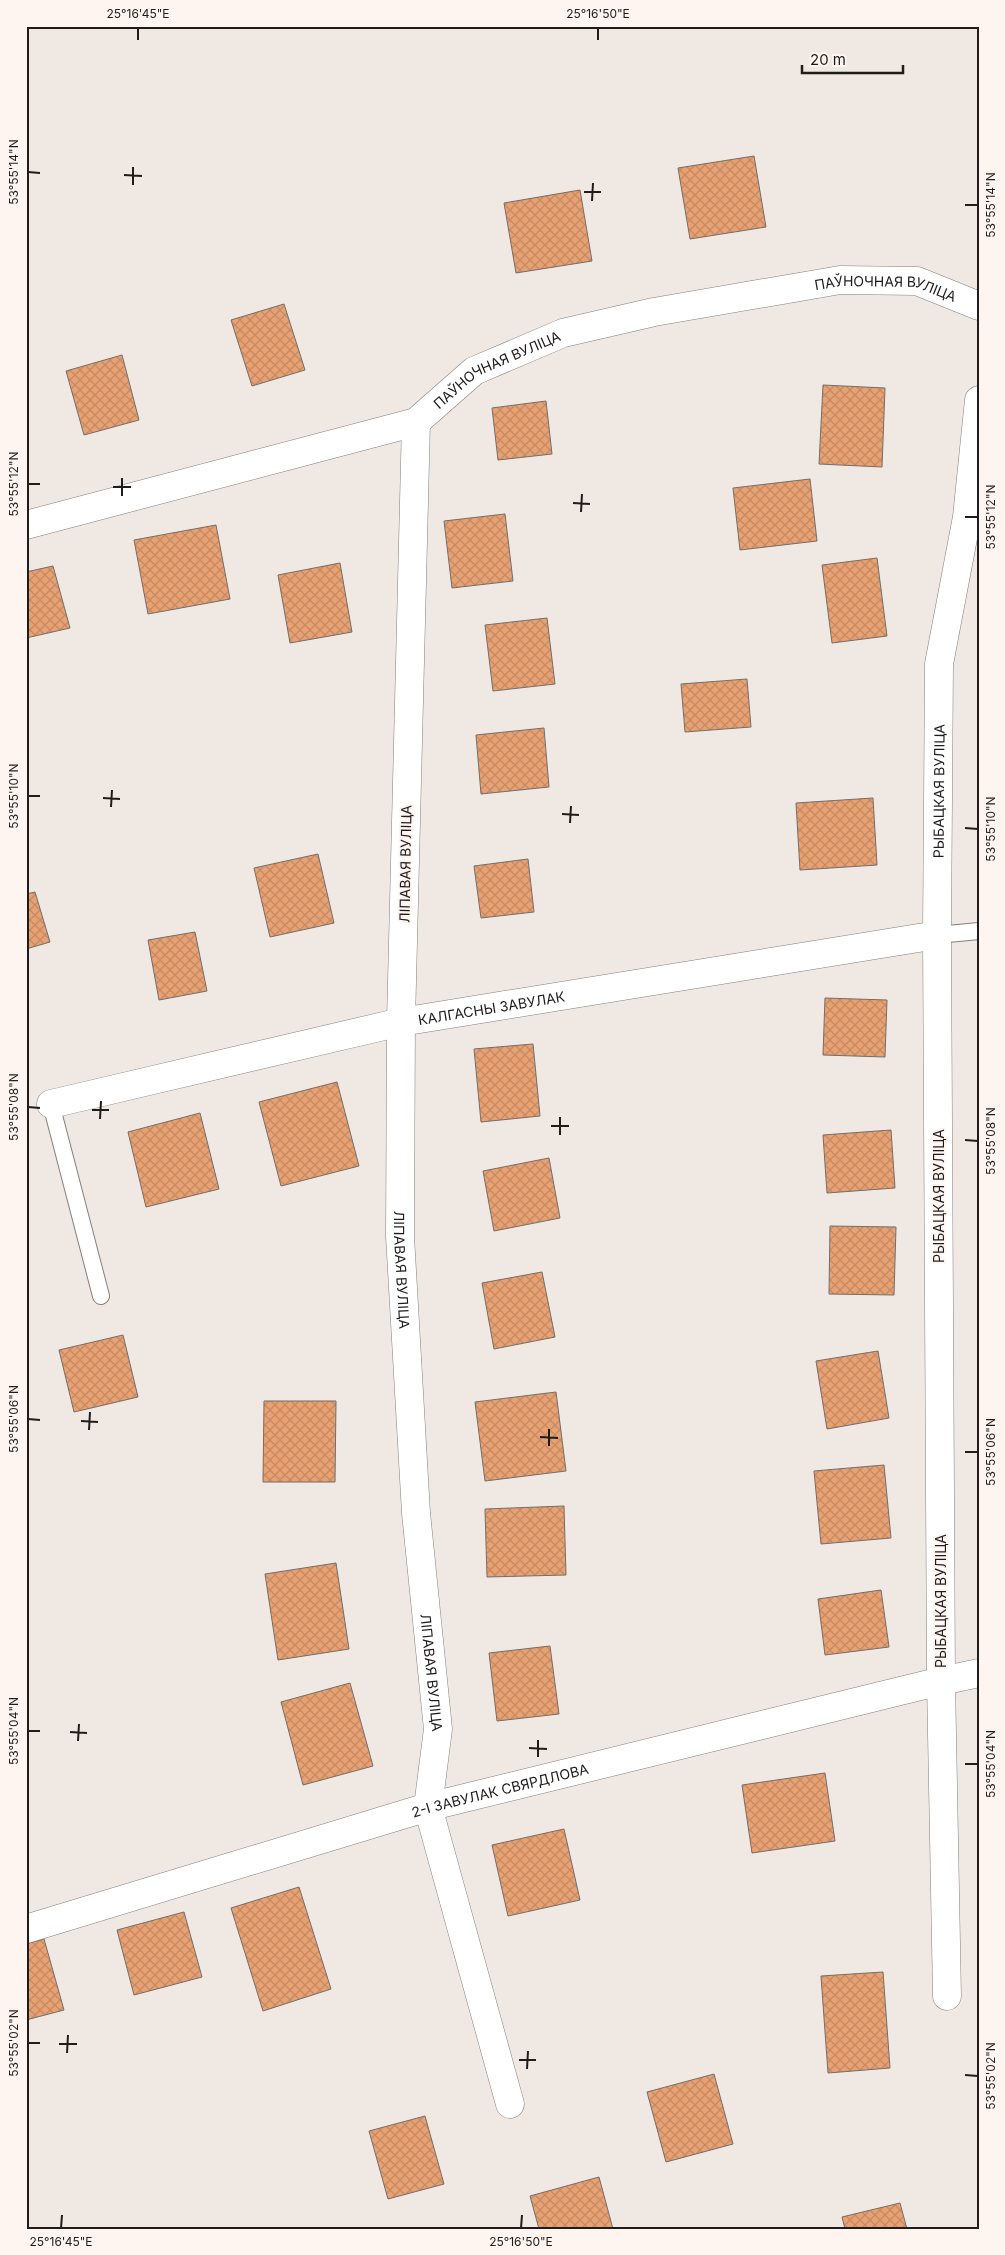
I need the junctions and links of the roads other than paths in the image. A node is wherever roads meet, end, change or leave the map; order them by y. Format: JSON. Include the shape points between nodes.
{"nodes":[{"id":1,"x":979,"y":306,"type":"edge"},
{"id":2,"x":979,"y":400,"type":"edge"},
{"id":3,"x":416,"y":422,"type":"junction"},
{"id":4,"x":26,"y":525,"type":"edge"},
{"id":5,"x":979,"y":931,"type":"edge"},
{"id":6,"x":937,"y":935,"type":"junction"},
{"id":7,"x":401,"y":1022,"type":"junction"},
{"id":8,"x":51,"y":1104,"type":"joint"},
{"id":9,"x":101,"y":1296,"type":"dead end"},
{"id":10,"x":979,"y":1673,"type":"edge"},
{"id":11,"x":941,"y":1681,"type":"junction"},
{"id":12,"x":428,"y":1807,"type":"junction"},
{"id":13,"x":26,"y":1929,"type":"edge"},
{"id":14,"x":947,"y":1996,"type":"dead end"},
{"id":15,"x":510,"y":2104,"type":"dead end"}],
"edges":[{"from":1,"to":3,"type":"street","name":"ПАЎНОЧНАЯ ВУЛІЦА","via":[[918,281],[840,280],[654,312],[563,332],[474,371]]},
{"from":2,"to":6,"type":"street","name":"РЫБАЦКАЯ ВУЛІЦА","via":[[966,517],[939,664]]},
{"from":3,"to":4,"type":"street","name":"ПАЎНОЧНАЯ ВУЛІЦА"},
{"from":3,"to":7,"type":"street","name":"ЛІПАВАЯ ВУЛІЦА"},
{"from":5,"to":6,"type":"lane"},
{"from":6,"to":7,"type":"street","name":"КАЛГАСНЫ ЗАВУЛАК"},
{"from":6,"to":11,"type":"street","name":"РЫБАЦКАЯ ВУЛІЦА"},
{"from":7,"to":8,"type":"street","name":"КАЛГАСНЫ ЗАВУЛАК"},
{"from":7,"to":12,"type":"street","name":"ЛІПАВАЯ ВУЛІЦА","via":[[400,1246],[416,1513],[438,1729]]},
{"from":8,"to":9,"type":"lane"},
{"from":10,"to":11,"type":"street","name":"2-І ЗАВУЛАК СВЯРДЛОВА"},
{"from":11,"to":12,"type":"street","name":"2-І ЗАВУЛАК СВЯРДЛОВА"},
{"from":11,"to":14,"type":"street","name":"РЫБАЦКАЯ ВУЛІЦА"},
{"from":12,"to":13,"type":"street","name":"2-І ЗАВУЛАК СВЯРДЛОВА"},
{"from":12,"to":15,"type":"street","name":"ЛІПАВАЯ ВУЛІЦА"}]}
